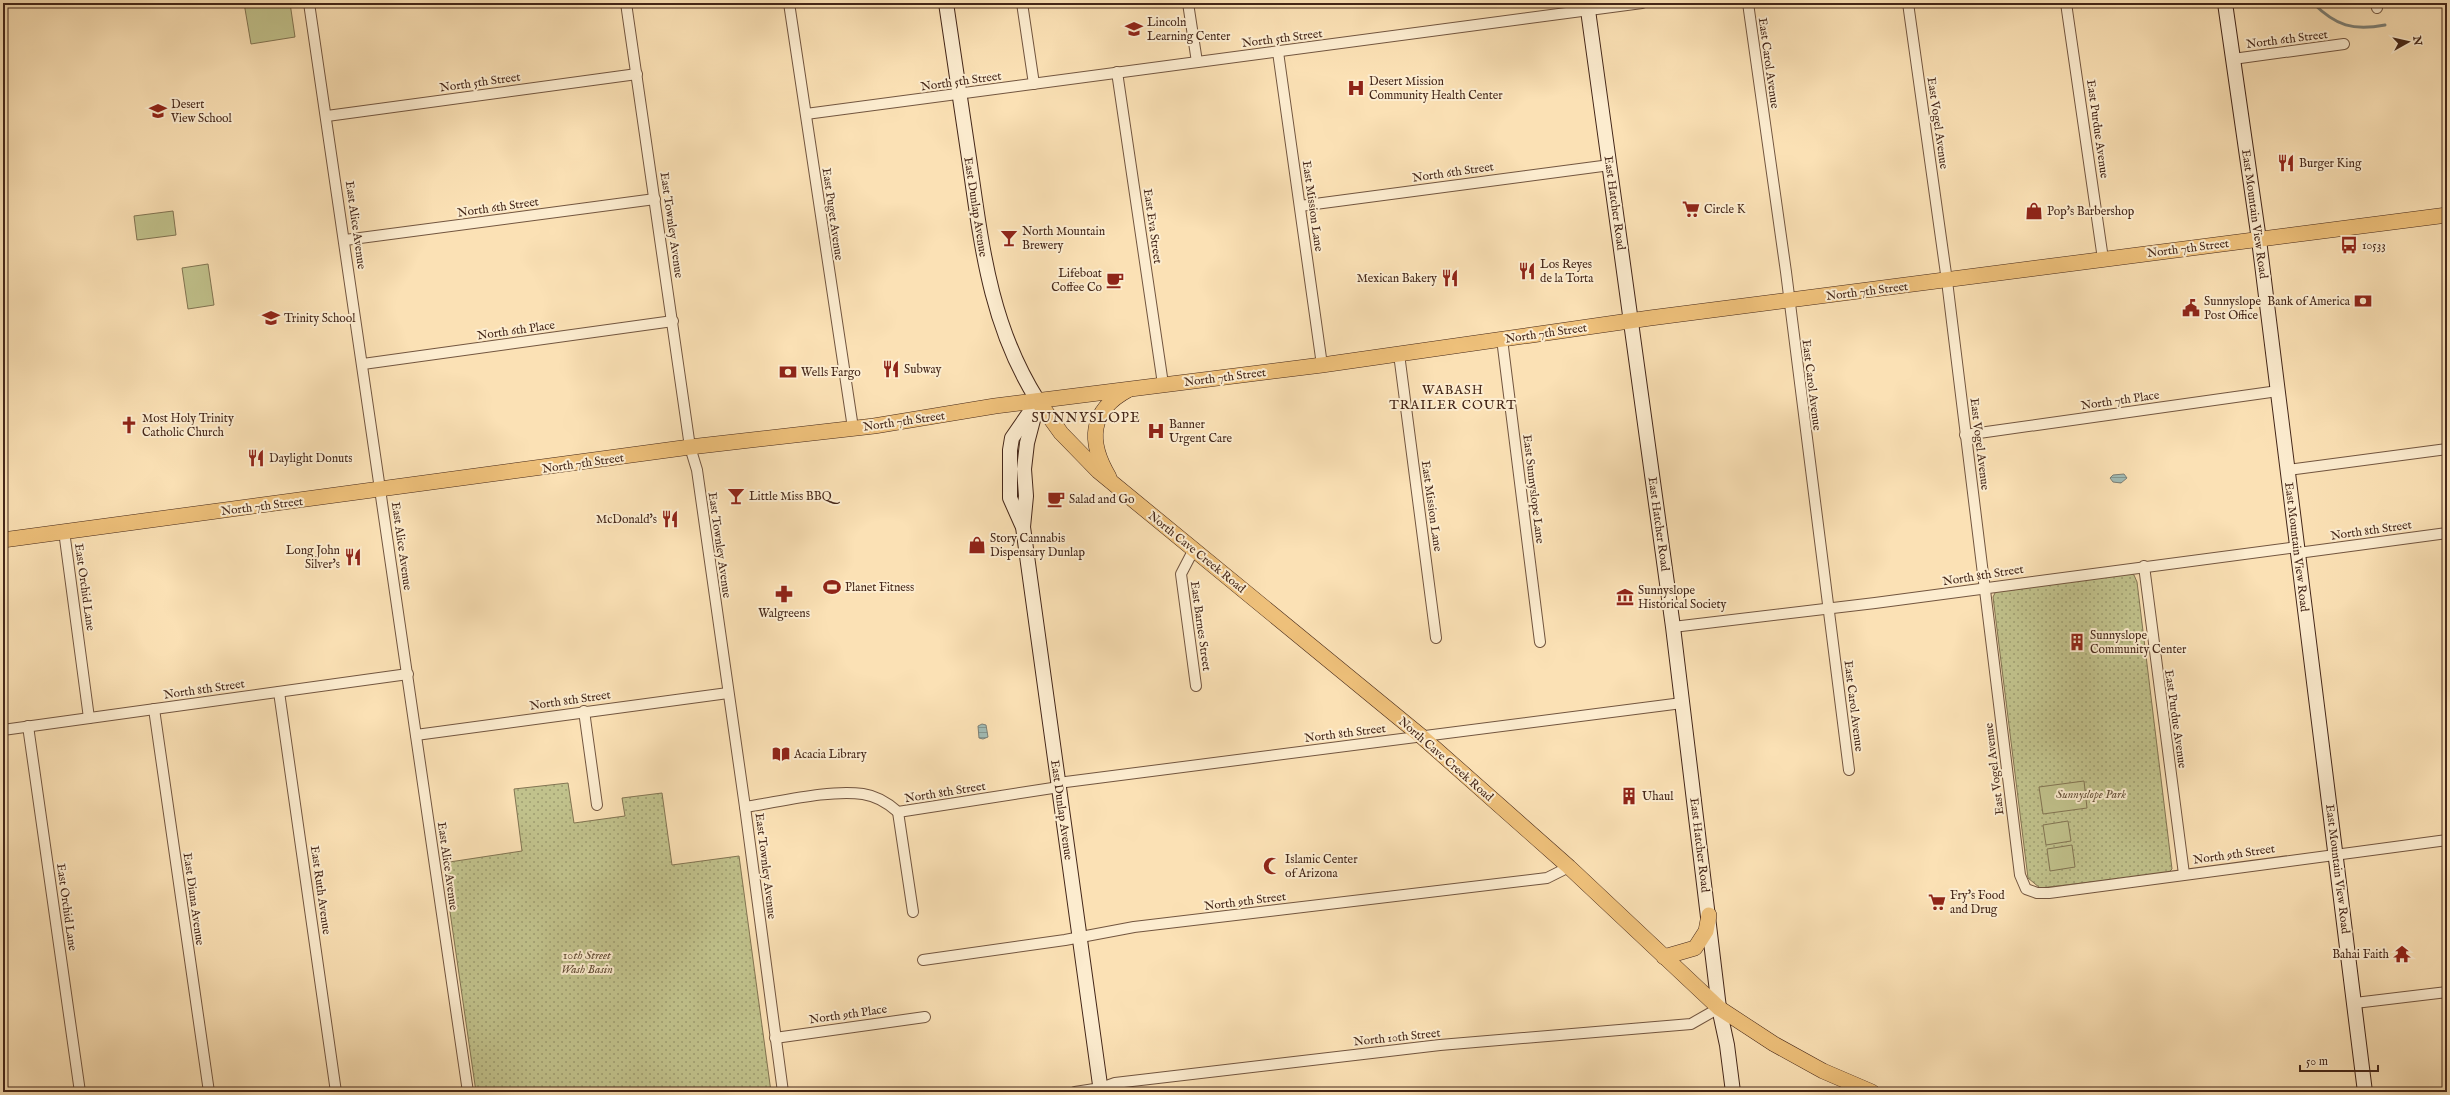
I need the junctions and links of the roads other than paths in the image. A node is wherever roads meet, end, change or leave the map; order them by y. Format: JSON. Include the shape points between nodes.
{"nodes":[{"id":1,"x":309,"y":3,"type":"edge"},
{"id":2,"x":626,"y":3,"type":"edge"},
{"id":3,"x":789,"y":3,"type":"edge"},
{"id":4,"x":946,"y":3,"type":"edge"},
{"id":5,"x":1022,"y":3,"type":"edge"},
{"id":6,"x":1188,"y":3,"type":"edge"},
{"id":7,"x":1642,"y":3,"type":"edge"},
{"id":8,"x":1748,"y":3,"type":"edge"},
{"id":9,"x":1908,"y":3,"type":"edge"},
{"id":10,"x":2066,"y":3,"type":"edge"},
{"id":11,"x":2225,"y":3,"type":"edge"},
{"id":12,"x":1588,"y":7,"type":"edge"},
{"id":13,"x":2344,"y":44,"type":"dead end"},
{"id":14,"x":1278,"y":52,"type":"junction"},
{"id":15,"x":2233,"y":59,"type":"junction"},
{"id":16,"x":1197,"y":62,"type":"junction"},
{"id":17,"x":1117,"y":72,"type":"junction"},
{"id":18,"x":637,"y":74,"type":"junction"},
{"id":19,"x":1034,"y":84,"type":"junction"},
{"id":20,"x":959,"y":95,"type":"junction"},
{"id":21,"x":806,"y":114,"type":"junction"},
{"id":22,"x":327,"y":116,"type":"junction"},
{"id":23,"x":1610,"y":165,"type":"junction"},
{"id":24,"x":655,"y":199,"type":"junction"},
{"id":25,"x":1300,"y":206,"type":"junction"},
{"id":26,"x":2447,"y":215,"type":"edge"},
{"id":27,"x":345,"y":240,"type":"junction"},
{"id":28,"x":2259,"y":240,"type":"junction"},
{"id":29,"x":2103,"y":259,"type":"junction"},
{"id":30,"x":1947,"y":282,"type":"junction"},
{"id":31,"x":1789,"y":301,"type":"junction"},
{"id":32,"x":673,"y":321,"type":"junction"},
{"id":33,"x":1632,"y":321,"type":"junction"},
{"id":34,"x":1502,"y":339,"type":"junction"},
{"id":35,"x":1398,"y":354,"type":"junction"},
{"id":36,"x":363,"y":364,"type":"junction"},
{"id":37,"x":1322,"y":365,"type":"junction"},
{"id":38,"x":1163,"y":384,"type":"junction"},
{"id":39,"x":1133,"y":388,"type":"junction"},
{"id":40,"x":2278,"y":391,"type":"junction"},
{"id":41,"x":1038,"y":400,"type":"junction"},
{"id":42,"x":853,"y":428,"type":"junction"},
{"id":43,"x":1965,"y":435,"type":"junction"},
{"id":44,"x":690,"y":448,"type":"junction"},
{"id":45,"x":2447,"y":449,"type":"edge"},
{"id":46,"x":2288,"y":470,"type":"junction"},
{"id":47,"x":1115,"y":486,"type":"junction"},
{"id":48,"x":381,"y":490,"type":"junction"},
{"id":49,"x":64,"y":531,"type":"junction"},
{"id":50,"x":2447,"y":533,"type":"edge"},
{"id":51,"x":3,"y":540,"type":"edge"},
{"id":52,"x":1194,"y":549,"type":"junction"},
{"id":53,"x":2298,"y":550,"type":"junction"},
{"id":54,"x":2144,"y":566,"type":"junction"},
{"id":55,"x":1984,"y":588,"type":"junction"},
{"id":56,"x":1828,"y":609,"type":"junction"},
{"id":57,"x":1673,"y":627,"type":"junction"},
{"id":58,"x":1436,"y":638,"type":"dead end"},
{"id":59,"x":1540,"y":642,"type":"dead end"},
{"id":60,"x":408,"y":674,"type":"junction"},
{"id":61,"x":1196,"y":686,"type":"dead end"},
{"id":62,"x":279,"y":692,"type":"junction"},
{"id":63,"x":728,"y":693,"type":"junction"},
{"id":64,"x":1682,"y":703,"type":"junction"},
{"id":65,"x":154,"y":709,"type":"junction"},
{"id":66,"x":584,"y":711,"type":"junction"},
{"id":67,"x":89,"y":718,"type":"junction"},
{"id":68,"x":28,"y":726,"type":"junction"},
{"id":69,"x":3,"y":730,"type":"edge"},
{"id":70,"x":416,"y":735,"type":"junction"},
{"id":71,"x":1421,"y":736,"type":"junction"},
{"id":72,"x":1849,"y":770,"type":"dead end"},
{"id":73,"x":1058,"y":785,"type":"junction"},
{"id":74,"x":597,"y":805,"type":"dead end"},
{"id":75,"x":745,"y":807,"type":"junction"},
{"id":76,"x":898,"y":812,"type":"junction"},
{"id":77,"x":2447,"y":840,"type":"edge"},
{"id":78,"x":2336,"y":854,"type":"junction"},
{"id":79,"x":1569,"y":868,"type":"junction"},
{"id":80,"x":2184,"y":874,"type":"junction"},
{"id":81,"x":2026,"y":889,"type":"joint"},
{"id":82,"x":913,"y":912,"type":"dead end"},
{"id":83,"x":1709,"y":915,"type":"junction"},
{"id":84,"x":1080,"y":937,"type":"junction"},
{"id":85,"x":1664,"y":958,"type":"junction"},
{"id":86,"x":923,"y":960,"type":"dead end"},
{"id":87,"x":2447,"y":992,"type":"edge"},
{"id":88,"x":2355,"y":1003,"type":"junction"},
{"id":89,"x":1719,"y":1008,"type":"junction"},
{"id":90,"x":925,"y":1016,"type":"dead end"},
{"id":91,"x":774,"y":1038,"type":"junction"},
{"id":92,"x":1101,"y":1090,"type":"edge"},
{"id":93,"x":80,"y":1092,"type":"edge"},
{"id":94,"x":209,"y":1092,"type":"edge"},
{"id":95,"x":336,"y":1092,"type":"edge"},
{"id":96,"x":468,"y":1092,"type":"edge"},
{"id":97,"x":783,"y":1092,"type":"edge"},
{"id":98,"x":1075,"y":1092,"type":"edge"},
{"id":99,"x":1733,"y":1092,"type":"edge"},
{"id":100,"x":1872,"y":1092,"type":"edge"},
{"id":101,"x":2365,"y":1092,"type":"edge"}],
"edges":[{"from":1,"to":22,"type":"street","name":"East Alice Avenue"},
{"from":2,"to":18,"type":"street","name":"East Townley Avenue"},
{"from":3,"to":21,"type":"street","name":"East Puget Avenue"},
{"from":4,"to":20,"type":"street","name":"East Dunlap Avenue"},
{"from":5,"to":19,"type":"street"},
{"from":6,"to":16,"type":"street"},
{"from":7,"to":12,"type":"street","name":"North 5th Street"},
{"from":8,"to":31,"type":"street","name":"East Carol Avenue"},
{"from":9,"to":30,"type":"street","name":"East Vogel Avenue"},
{"from":10,"to":29,"type":"street","name":"East Purdue Avenue"},
{"from":11,"to":15,"type":"street","name":"East Mountain View Road"},
{"from":12,"to":14,"type":"street","name":"North 5th Street"},
{"from":12,"to":23,"type":"street","name":"East Hatcher Road"},
{"from":13,"to":15,"type":"street","name":"North 6th Street"},
{"from":14,"to":16,"type":"street","name":"North 5th Street"},
{"from":14,"to":25,"type":"street","name":"East Mission Lane"},
{"from":15,"to":28,"type":"street","name":"East Mountain View Road"},
{"from":16,"to":17,"type":"street","name":"North 5th Street"},
{"from":17,"to":19,"type":"street","name":"North 5th Street"},
{"from":17,"to":38,"type":"street","name":"East Eva Street"},
{"from":18,"to":22,"type":"street","name":"North 5th Street"},
{"from":18,"to":24,"type":"street","name":"East Townley Avenue"},
{"from":19,"to":20,"type":"street","name":"North 5th Street"},
{"from":20,"to":21,"type":"street","name":"North 5th Street"},
{"from":20,"to":41,"type":"street","name":"East Dunlap Avenue","via":[[988,282],[1009,347]]},
{"from":21,"to":42,"type":"street","name":"East Puget Avenue"},
{"from":22,"to":27,"type":"street","name":"East Alice Avenue"},
{"from":23,"to":25,"type":"street","name":"North 6th Street"},
{"from":23,"to":33,"type":"street","name":"East Hatcher Road"},
{"from":24,"to":27,"type":"street","name":"North 6th Street"},
{"from":24,"to":32,"type":"street","name":"East Townley Avenue"},
{"from":25,"to":37,"type":"street","name":"East Mission Lane"},
{"from":26,"to":28,"type":"main road","name":"North 7th Street"},
{"from":27,"to":36,"type":"street","name":"East Alice Avenue"},
{"from":28,"to":29,"type":"main road","name":"North 7th Street"},
{"from":28,"to":40,"type":"street","name":"East Mountain View Road"},
{"from":29,"to":30,"type":"main road","name":"North 7th Street"},
{"from":30,"to":31,"type":"main road","name":"North 7th Street"},
{"from":30,"to":43,"type":"street","name":"East Vogel Avenue"},
{"from":31,"to":33,"type":"main road","name":"North 7th Street"},
{"from":31,"to":56,"type":"street","name":"East Carol Avenue"},
{"from":32,"to":36,"type":"street","name":"North 6th Place"},
{"from":32,"to":44,"type":"street","name":"East Townley Avenue"},
{"from":33,"to":34,"type":"main road","name":"North 7th Street"},
{"from":33,"to":57,"type":"street","name":"East Hatcher Road"},
{"from":34,"to":35,"type":"main road","name":"North 7th Street"},
{"from":34,"to":59,"type":"street","name":"East Sunnyslope Lane"},
{"from":35,"to":37,"type":"main road","name":"North 7th Street"},
{"from":35,"to":58,"type":"street","name":"East Mission Lane"},
{"from":36,"to":48,"type":"street","name":"East Alice Avenue"},
{"from":37,"to":38,"type":"main road","name":"North 7th Street"},
{"from":38,"to":39,"type":"main road","name":"North 7th Street"},
{"from":39,"to":41,"type":"main road","name":"North 7th Street"},
{"from":39,"to":47,"type":"main road","via":[[1114,397],[1096,420],[1095,434],[1099,454]]},
{"from":40,"to":43,"type":"street","name":"North 7th Place"},
{"from":40,"to":46,"type":"street","name":"East Mountain View Road"},
{"from":41,"to":42,"type":"main road","name":"North 7th Street"},
{"from":41,"to":47,"type":"main road","name":"North Cave Creek Road","via":[[1079,453]]},
{"from":41,"to":73,"type":"street","name":"East Dunlap Avenue","via":[[1027,443],[1023,527]]},
{"from":42,"to":44,"type":"main road","name":"North 7th Street"},
{"from":43,"to":55,"type":"street","name":"East Vogel Avenue"},
{"from":44,"to":48,"type":"main road","name":"North 7th Street"},
{"from":44,"to":63,"type":"street","name":"East Townley Avenue","via":[[697,470]]},
{"from":45,"to":46,"type":"street"},
{"from":46,"to":53,"type":"street","name":"East Mountain View Road"},
{"from":47,"to":52,"type":"main road","name":"North Cave Creek Road"},
{"from":48,"to":49,"type":"main road","name":"North 7th Street"},
{"from":48,"to":60,"type":"street","name":"East Alice Avenue"},
{"from":49,"to":51,"type":"main road","name":"North 7th Street"},
{"from":49,"to":67,"type":"street","name":"East Orchid Lane"},
{"from":50,"to":53,"type":"street","name":"North 8th Street"},
{"from":52,"to":61,"type":"street","name":"East Barnes Street","via":[[1181,574]]},
{"from":52,"to":71,"type":"main road","name":"North Cave Creek Road"},
{"from":53,"to":54,"type":"street","name":"North 8th Street"},
{"from":53,"to":78,"type":"street","name":"East Mountain View Road"},
{"from":54,"to":55,"type":"street","name":"North 8th Street"},
{"from":54,"to":80,"type":"street","name":"East Purdue Avenue"},
{"from":55,"to":56,"type":"street","name":"North 8th Street"},
{"from":55,"to":81,"type":"street","name":"East Vogel Avenue","via":[[2020,875]]},
{"from":56,"to":57,"type":"street","name":"North 8th Street"},
{"from":56,"to":72,"type":"street","name":"East Carol Avenue"},
{"from":57,"to":64,"type":"street","name":"East Hatcher Road"},
{"from":60,"to":62,"type":"street","name":"North 8th Street"},
{"from":60,"to":70,"type":"street","name":"East Alice Avenue"},
{"from":62,"to":65,"type":"street","name":"North 8th Street"},
{"from":62,"to":95,"type":"street","name":"East Ruth Avenue"},
{"from":63,"to":66,"type":"street","name":"North 8th Street"},
{"from":63,"to":75,"type":"street","name":"East Townley Avenue"},
{"from":64,"to":71,"type":"street","name":"North 8th Street"},
{"from":64,"to":83,"type":"street","name":"East Hatcher Road"},
{"from":65,"to":67,"type":"street","name":"North 8th Street"},
{"from":65,"to":94,"type":"street","name":"East Diana Avenue"},
{"from":66,"to":70,"type":"street","name":"North 8th Street"},
{"from":66,"to":74,"type":"street"},
{"from":67,"to":68,"type":"street","name":"North 8th Street"},
{"from":68,"to":69,"type":"street","name":"North 8th Street"},
{"from":68,"to":93,"type":"street","name":"East Orchid Lane"},
{"from":70,"to":96,"type":"street","name":"East Alice Avenue"},
{"from":71,"to":73,"type":"street","name":"North 8th Street"},
{"from":71,"to":79,"type":"main road","name":"North Cave Creek Road"},
{"from":73,"to":76,"type":"street","name":"North 8th Street"},
{"from":73,"to":84,"type":"street","name":"East Dunlap Avenue"},
{"from":75,"to":76,"type":"street","name":"North 8th Street","via":[[825,795],[862,794],[889,803]]},
{"from":75,"to":91,"type":"street","name":"East Townley Avenue"},
{"from":76,"to":82,"type":"street"},
{"from":77,"to":78,"type":"street","name":"North 9th Street"},
{"from":78,"to":80,"type":"street","name":"North 9th Street"},
{"from":78,"to":88,"type":"street","name":"East Mountain View Road"},
{"from":79,"to":84,"type":"street","name":"North 9th Street","via":[[1547,878],[1134,928]]},
{"from":79,"to":85,"type":"main road","name":"North Cave Creek Road"},
{"from":80,"to":81,"type":"street","name":"North 9th Street","via":[[2049,893],[2037,893]]},
{"from":83,"to":85,"type":"main road","via":[[1706,931],[1695,948]]},
{"from":83,"to":89,"type":"street","name":"East Hatcher Road"},
{"from":84,"to":86,"type":"street","name":"North 9th Street"},
{"from":84,"to":92,"type":"street","name":"East Dunlap Avenue"},
{"from":85,"to":89,"type":"main road","name":"North Cave Creek Road"},
{"from":87,"to":88,"type":"street"},
{"from":88,"to":101,"type":"street","name":"East Mountain View Road"},
{"from":89,"to":92,"type":"street","name":"North 10th Street","via":[[1691,1024],[1440,1045],[1115,1083]]},
{"from":89,"to":99,"type":"street","name":"East Hatcher Road"},
{"from":89,"to":100,"type":"main road","name":"North Cave Creek Road","via":[[1774,1044],[1823,1071]]},
{"from":90,"to":91,"type":"street","name":"North 9th Place"},
{"from":91,"to":97,"type":"street","name":"East Townley Avenue"},
{"from":92,"to":98,"type":"street","name":"North 10th Street"}]}
